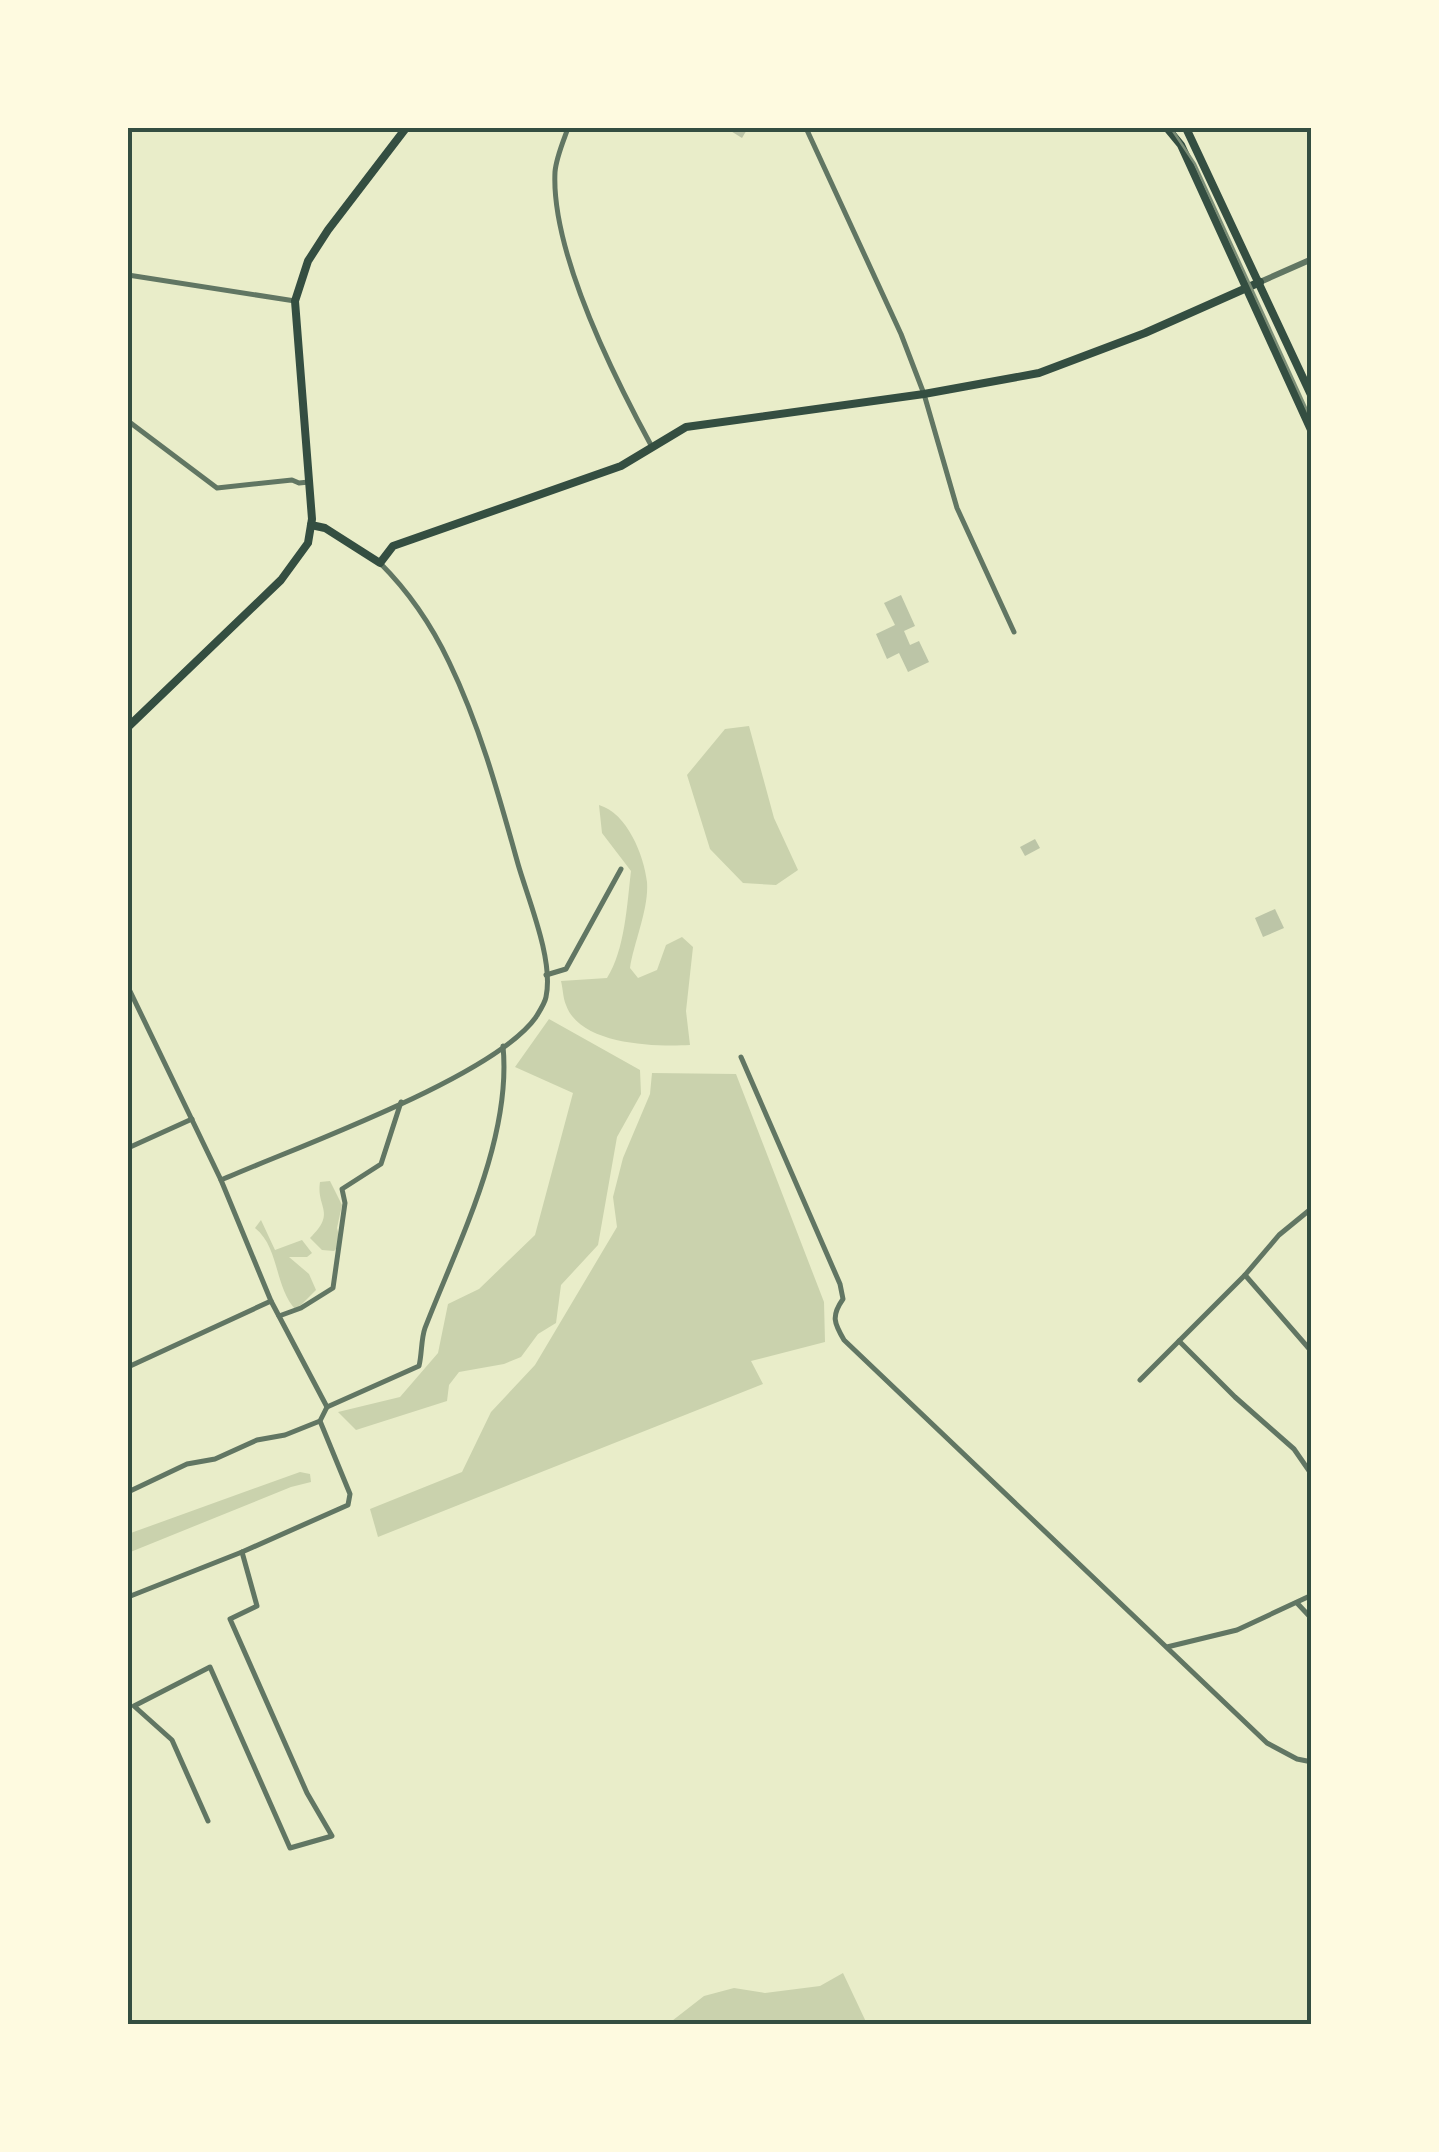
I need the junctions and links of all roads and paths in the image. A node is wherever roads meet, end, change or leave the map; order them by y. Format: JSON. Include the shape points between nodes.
{"nodes":[{"id":1,"x":406,"y":128,"type":"edge"},
{"id":2,"x":568,"y":128,"type":"edge"},
{"id":3,"x":806,"y":128,"type":"edge"},
{"id":4,"x":1167,"y":128,"type":"edge"},
{"id":5,"x":1186,"y":128,"type":"edge"},
{"id":6,"x":1312,"y":259,"type":"edge"},
{"id":7,"x":128,"y":274,"type":"edge"},
{"id":8,"x":1260,"y":282,"type":"junction"},
{"id":9,"x":1245,"y":288,"type":"junction"},
{"id":10,"x":295,"y":301,"type":"junction"},
{"id":11,"x":924,"y":394,"type":"junction"},
{"id":12,"x":1312,"y":397,"type":"edge"},
{"id":13,"x":128,"y":421,"type":"edge"},
{"id":14,"x":1312,"y":432,"type":"edge"},
{"id":15,"x":652,"y":447,"type":"junction"},
{"id":16,"x":309,"y":482,"type":"junction"},
{"id":17,"x":311,"y":525,"type":"junction"},
{"id":18,"x":380,"y":563,"type":"junction"},
{"id":19,"x":1014,"y":632,"type":"dead end"},
{"id":20,"x":128,"y":727,"type":"edge"},
{"id":21,"x":621,"y":869,"type":"dead end"},
{"id":22,"x":546,"y":975,"type":"junction"},
{"id":23,"x":128,"y":987,"type":"edge"},
{"id":24,"x":503,"y":1046,"type":"junction"},
{"id":25,"x":741,"y":1057,"type":"dead end"},
{"id":26,"x":401,"y":1102,"type":"junction"},
{"id":27,"x":192,"y":1119,"type":"junction"},
{"id":28,"x":128,"y":1148,"type":"edge"},
{"id":29,"x":221,"y":1180,"type":"junction"},
{"id":30,"x":1312,"y":1208,"type":"edge"},
{"id":31,"x":1245,"y":1275,"type":"junction"},
{"id":32,"x":272,"y":1301,"type":"junction"},
{"id":33,"x":278,"y":1316,"type":"junction"},
{"id":34,"x":1179,"y":1341,"type":"junction"},
{"id":35,"x":1312,"y":1352,"type":"edge"},
{"id":36,"x":128,"y":1367,"type":"edge"},
{"id":37,"x":1140,"y":1380,"type":"dead end"},
{"id":38,"x":327,"y":1407,"type":"junction"},
{"id":39,"x":320,"y":1421,"type":"junction"},
{"id":40,"x":1312,"y":1475,"type":"edge"},
{"id":41,"x":128,"y":1492,"type":"edge"},
{"id":42,"x":242,"y":1552,"type":"junction"},
{"id":43,"x":1312,"y":1594,"type":"edge"},
{"id":44,"x":128,"y":1597,"type":"edge"},
{"id":45,"x":1297,"y":1603,"type":"junction"},
{"id":46,"x":1312,"y":1619,"type":"edge"},
{"id":47,"x":1167,"y":1647,"type":"junction"},
{"id":48,"x":1312,"y":1762,"type":"edge"},
{"id":49,"x":208,"y":1822,"type":"dead end"}],
"edges":[{"from":1,"to":10,"type":"main road","via":[[328,230]]},
{"from":2,"to":15,"type":"street","via":[[555,171],[560,223],[607,363]]},
{"from":3,"to":11,"type":"street"},
{"from":4,"to":9,"type":"main road","via":[[1181,145]]},
{"from":5,"to":8,"type":"main road"},
{"from":6,"to":8,"type":"street"},
{"from":7,"to":10,"type":"street"},
{"from":8,"to":9,"type":"main road"},
{"from":8,"to":12,"type":"main road"},
{"from":9,"to":11,"type":"main road","via":[[1040,373]]},
{"from":9,"to":14,"type":"main road"},
{"from":10,"to":16,"type":"main road"},
{"from":11,"to":15,"type":"main road","via":[[686,427]]},
{"from":11,"to":19,"type":"street","via":[[957,508]]},
{"from":13,"to":16,"type":"street","via":[[217,488]]},
{"from":15,"to":18,"type":"main road","via":[[621,466],[394,546]]},
{"from":16,"to":17,"type":"main road"},
{"from":17,"to":18,"type":"main road"},
{"from":17,"to":20,"type":"main road","via":[[308,543],[280,580]]},
{"from":18,"to":22,"type":"street","via":[[406,588],[429,626],[478,732],[539,931]]},
{"from":21,"to":22,"type":"street","via":[[566,969]]},
{"from":22,"to":24,"type":"street","via":[[538,1015]]},
{"from":23,"to":27,"type":"street"},
{"from":24,"to":26,"type":"street"},
{"from":24,"to":38,"type":"street","via":[[506,1069],[491,1156],[423,1332],[419,1366]]},
{"from":25,"to":47,"type":"street","via":[[840,1284],[843,1300],[834,1322],[856,1351]]},
{"from":26,"to":29,"type":"street"},
{"from":26,"to":33,"type":"street","via":[[381,1164],[342,1189],[332,1288]]},
{"from":27,"to":28,"type":"street"},
{"from":27,"to":29,"type":"street"},
{"from":29,"to":32,"type":"street"},
{"from":30,"to":31,"type":"street"},
{"from":31,"to":34,"type":"street"},
{"from":31,"to":35,"type":"street"},
{"from":32,"to":33,"type":"street"},
{"from":32,"to":36,"type":"street"},
{"from":33,"to":38,"type":"street"},
{"from":34,"to":37,"type":"street"},
{"from":34,"to":40,"type":"street","via":[[1294,1449]]},
{"from":38,"to":39,"type":"street"},
{"from":39,"to":41,"type":"street","via":[[187,1464]]},
{"from":39,"to":42,"type":"street","via":[[350,1494],[348,1504]]},
{"from":42,"to":44,"type":"street"},
{"from":42,"to":49,"type":"street","via":[[257,1606],[230,1620],[332,1836],[290,1848],[210,1667],[134,1706],[172,1740]]},
{"from":43,"to":45,"type":"street"},
{"from":45,"to":46,"type":"street"},
{"from":45,"to":47,"type":"street","via":[[1237,1630]]},
{"from":47,"to":48,"type":"street","via":[[1267,1743]]}]}
